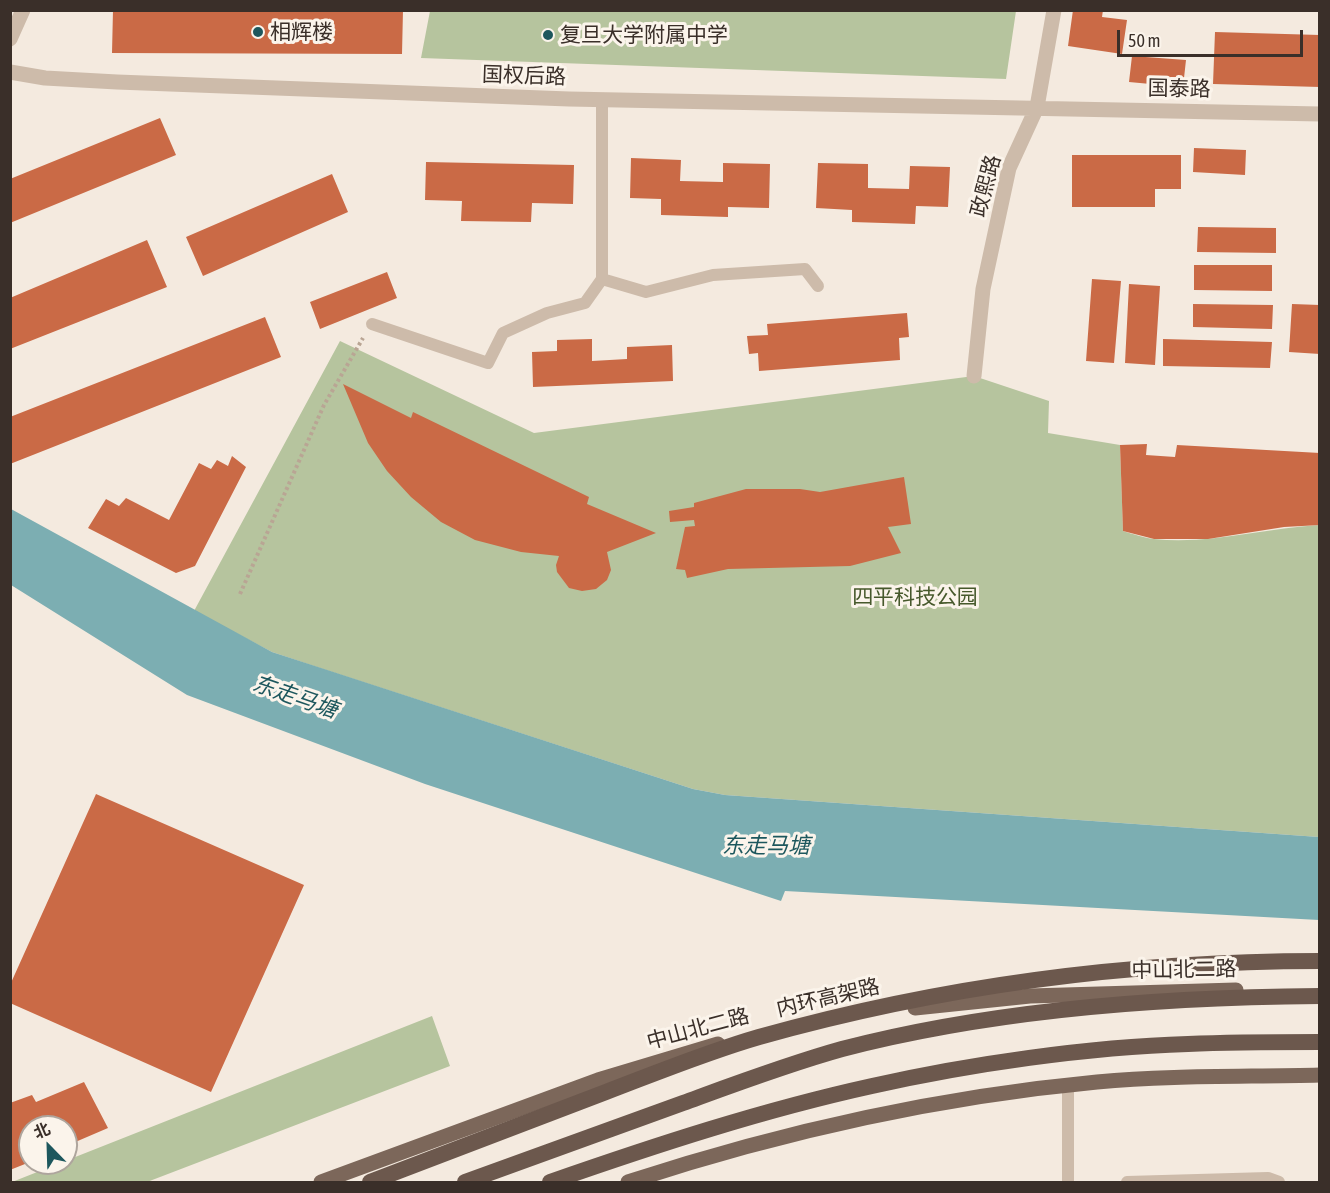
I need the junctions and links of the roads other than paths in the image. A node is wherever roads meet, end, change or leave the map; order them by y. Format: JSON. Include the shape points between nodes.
{"nodes":[{"id":1,"x":23,"y":10,"type":"edge"},
{"id":2,"x":1054,"y":10,"type":"edge"},
{"id":3,"x":10,"y":39,"type":"edge"},
{"id":4,"x":10,"y":72,"type":"edge"},
{"id":5,"x":602,"y":100,"type":"junction"},
{"id":6,"x":1037,"y":106,"type":"junction"},
{"id":7,"x":1320,"y":114,"type":"edge"},
{"id":8,"x":602,"y":279,"type":"junction"},
{"id":9,"x":818,"y":286,"type":"dead end"},
{"id":10,"x":372,"y":324,"type":"road end"},
{"id":11,"x":975,"y":376,"type":"dead end"},
{"id":12,"x":1320,"y":961,"type":"edge"},
{"id":13,"x":1320,"y":990,"type":"edge"},
{"id":14,"x":1320,"y":996,"type":"edge"},
{"id":15,"x":1320,"y":1042,"type":"edge"},
{"id":16,"x":1320,"y":1075,"type":"edge"},
{"id":17,"x":1068,"y":1085,"type":"junction"},
{"id":18,"x":321,"y":1182,"type":"edge"},
{"id":19,"x":370,"y":1182,"type":"edge"},
{"id":20,"x":465,"y":1182,"type":"edge"},
{"id":21,"x":550,"y":1182,"type":"edge"},
{"id":22,"x":628,"y":1182,"type":"edge"},
{"id":23,"x":1068,"y":1182,"type":"edge"},
{"id":24,"x":1127,"y":1182,"type":"edge"},
{"id":25,"x":1279,"y":1182,"type":"edge"}],
"edges":[{"from":1,"to":3,"type":"street"},
{"from":2,"to":6,"type":"street","name":"政熙路"},
{"from":4,"to":5,"type":"street","name":"国权后路","via":[[117,82]]},
{"from":5,"to":6,"type":"street","name":"国权后路"},
{"from":5,"to":8,"type":"lane"},
{"from":6,"to":7,"type":"street","name":"国泰路"},
{"from":6,"to":11,"type":"street","name":"政熙路","via":[[1009,168],[983,289]]},
{"from":8,"to":9,"type":"lane","via":[[646,292],[713,275],[805,269]]},
{"from":8,"to":10,"type":"lane","via":[[585,303],[547,313],[502,333],[488,363]]},
{"from":12,"to":19,"type":"highway","name":"内环高架路","via":[[1248,961],[1101,971],[988,987],[758,1037]]},
{"from":13,"to":18,"type":"main road","name":"中山北二路","via":[[1169,990],[1030,996],[941,1004],[774,1030],[691,1050],[598,1080]]},
{"from":14,"to":20,"type":"highway","via":[[1154,1002],[1045,1012],[843,1049],[777,1069]]},
{"from":15,"to":21,"type":"highway","via":[[1186,1044],[1077,1053],[885,1083],[647,1148]]},
{"from":16,"to":17,"type":"main road"},
{"from":17,"to":22,"type":"main road","via":[[965,1097],[803,1130]]},
{"from":17,"to":23,"type":"lane"},
{"from":24,"to":25,"type":"lane","via":[[1268,1178]]}]}
